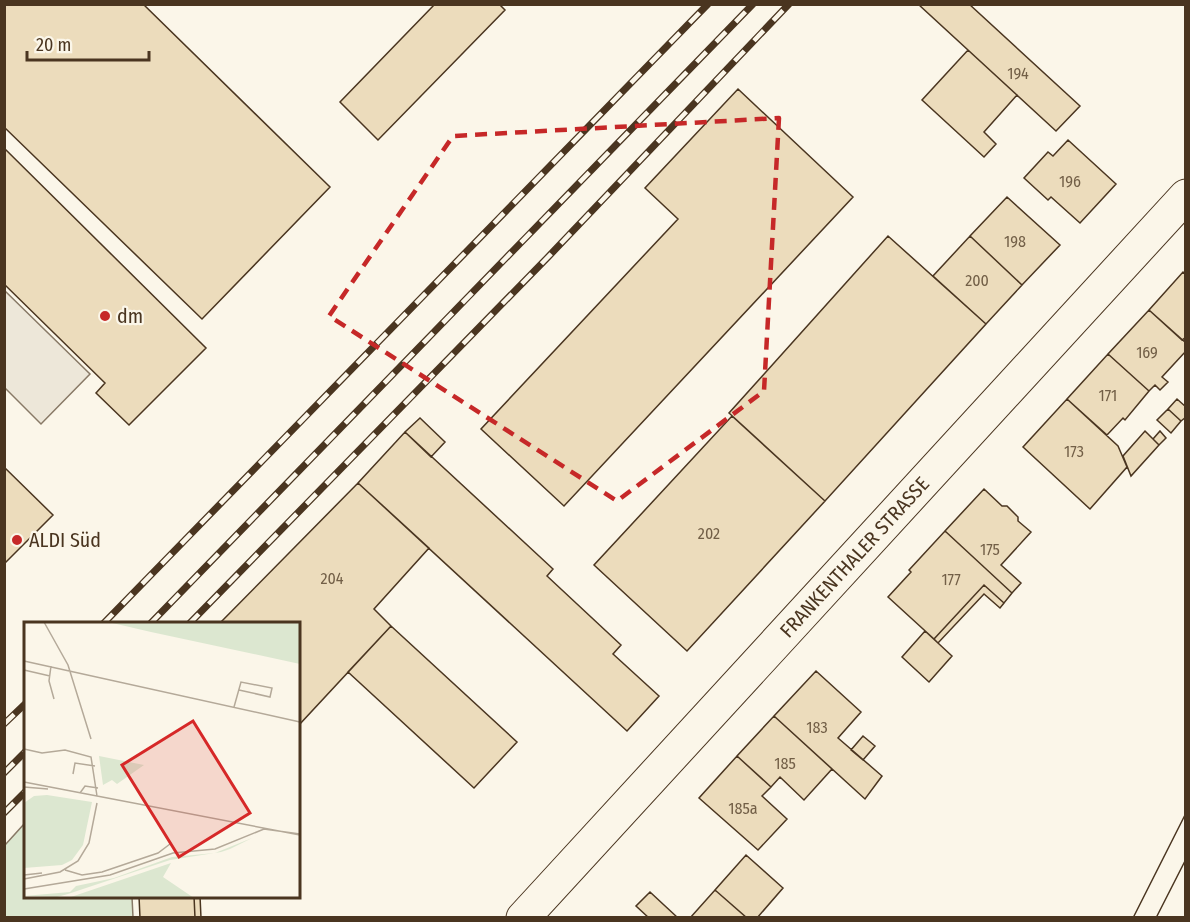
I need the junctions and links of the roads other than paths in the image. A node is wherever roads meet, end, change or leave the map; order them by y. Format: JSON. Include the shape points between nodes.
{"nodes":[{"id":1,"x":1185,"y":196,"type":"edge"},
{"id":2,"x":523,"y":918,"type":"edge"}],
"edges":[{"from":1,"to":2,"type":"street","name":"FRANKENTHALER STRASSE"}]}
